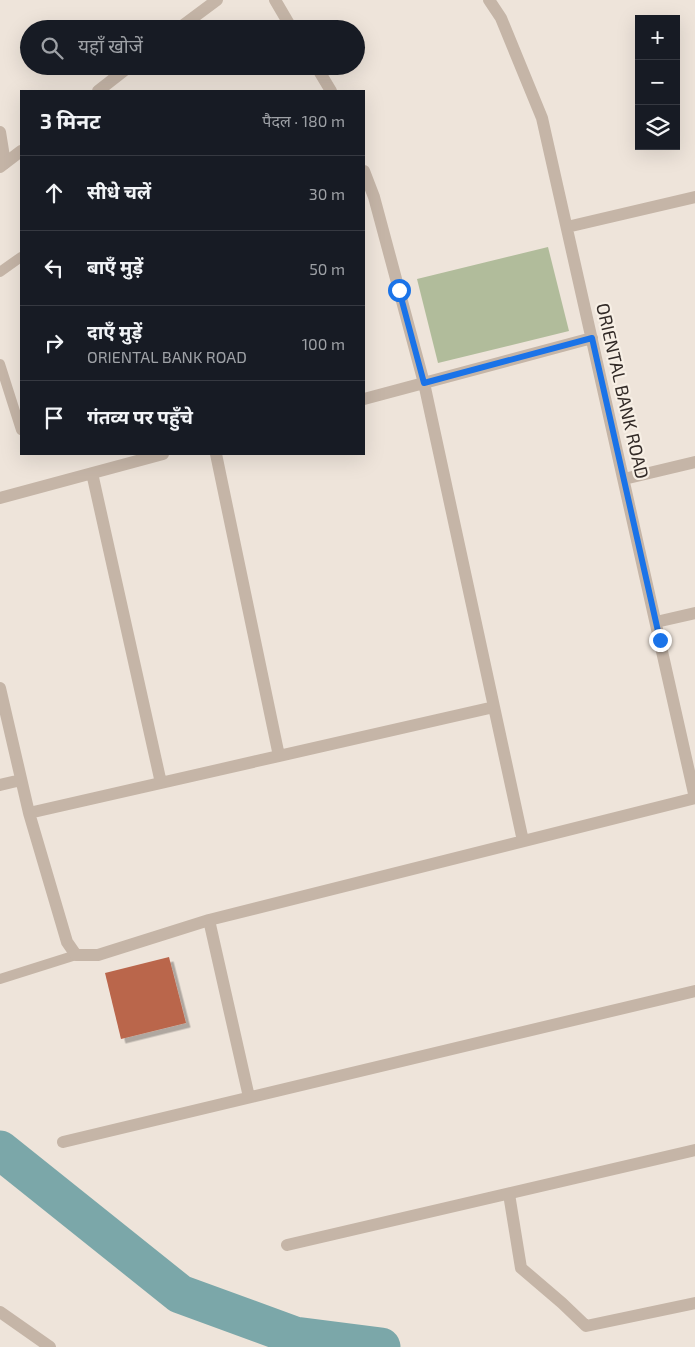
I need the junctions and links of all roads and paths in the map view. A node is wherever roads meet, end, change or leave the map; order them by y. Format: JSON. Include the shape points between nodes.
{"nodes":[{"id":1,"x":217,"y":0,"type":"edge"},
{"id":2,"x":275,"y":0,"type":"edge"},
{"id":3,"x":489,"y":0,"type":"edge"},
{"id":4,"x":190,"y":20,"type":"edge"},
{"id":5,"x":287,"y":20,"type":"edge"},
{"id":6,"x":118,"y":75,"type":"edge"},
{"id":7,"x":321,"y":75,"type":"edge"},
{"id":8,"x":99,"y":90,"type":"edge"},
{"id":9,"x":330,"y":90,"type":"edge"},
{"id":10,"x":0,"y":132,"type":"edge"},
{"id":11,"x":20,"y":152,"type":"edge"},
{"id":12,"x":2,"y":165,"type":"edge"},
{"id":13,"x":365,"y":174,"type":"edge"},
{"id":14,"x":695,"y":197,"type":"edge"},
{"id":15,"x":567,"y":227,"type":"junction"},
{"id":16,"x":20,"y":257,"type":"edge"},
{"id":17,"x":0,"y":272,"type":"edge"},
{"id":18,"x":592,"y":338,"type":"junction"},
{"id":19,"x":0,"y":364,"type":"edge"},
{"id":20,"x":424,"y":383,"type":"junction"},
{"id":21,"x":365,"y":400,"type":"edge"},
{"id":22,"x":20,"y":427,"type":"edge"},
{"id":23,"x":159,"y":455,"type":"edge"},
{"id":24,"x":216,"y":455,"type":"edge"},
{"id":25,"x":695,"y":462,"type":"edge"},
{"id":26,"x":92,"y":473,"type":"junction"},
{"id":27,"x":624,"y":478,"type":"junction"},
{"id":28,"x":0,"y":498,"type":"edge"},
{"id":29,"x":695,"y":613,"type":"edge"},
{"id":30,"x":656,"y":622,"type":"junction"},
{"id":31,"x":0,"y":688,"type":"edge"},
{"id":32,"x":494,"y":707,"type":"junction"},
{"id":33,"x":279,"y":756,"type":"junction"},
{"id":34,"x":21,"y":780,"type":"junction"},
{"id":35,"x":161,"y":783,"type":"junction"},
{"id":36,"x":0,"y":785,"type":"edge"},
{"id":37,"x":695,"y":798,"type":"edge"},
{"id":38,"x":29,"y":813,"type":"junction"},
{"id":39,"x":523,"y":841,"type":"junction"},
{"id":40,"x":209,"y":920,"type":"junction"},
{"id":41,"x":76,"y":955,"type":"junction"},
{"id":42,"x":0,"y":979,"type":"edge"},
{"id":43,"x":695,"y":991,"type":"edge"},
{"id":44,"x":249,"y":1097,"type":"junction"},
{"id":45,"x":63,"y":1142,"type":"dead end"},
{"id":46,"x":695,"y":1150,"type":"edge"},
{"id":47,"x":509,"y":1194,"type":"junction"},
{"id":48,"x":287,"y":1245,"type":"dead end"},
{"id":49,"x":695,"y":1303,"type":"edge"},
{"id":50,"x":0,"y":1312,"type":"edge"},
{"id":51,"x":50,"y":1347,"type":"edge"}],
"edges":[{"from":1,"to":4,"type":"street"},
{"from":2,"to":5,"type":"street"},
{"from":3,"to":15,"type":"street","name":"ORIENTAL BANK ROAD","via":[[501,18],[542,118]]},
{"from":6,"to":8,"type":"street"},
{"from":7,"to":9,"type":"street"},
{"from":10,"to":12,"type":"street"},
{"from":11,"to":12,"type":"street"},
{"from":13,"to":20,"type":"street"},
{"from":14,"to":15,"type":"street"},
{"from":15,"to":18,"type":"street","name":"ORIENTAL BANK ROAD"},
{"from":16,"to":17,"type":"lane"},
{"from":18,"to":20,"type":"street"},
{"from":18,"to":27,"type":"street","name":"ORIENTAL BANK ROAD"},
{"from":19,"to":22,"type":"lane"},
{"from":20,"to":21,"type":"street"},
{"from":20,"to":32,"type":"street"},
{"from":23,"to":26,"type":"street"},
{"from":24,"to":33,"type":"street"},
{"from":25,"to":27,"type":"street"},
{"from":26,"to":28,"type":"street"},
{"from":26,"to":35,"type":"street"},
{"from":27,"to":30,"type":"street","name":"ORIENTAL BANK ROAD"},
{"from":29,"to":30,"type":"street"},
{"from":30,"to":37,"type":"street","name":"ORIENTAL BANK ROAD"},
{"from":31,"to":34,"type":"street"},
{"from":32,"to":33,"type":"street"},
{"from":32,"to":39,"type":"street"},
{"from":33,"to":35,"type":"street"},
{"from":34,"to":36,"type":"street"},
{"from":34,"to":38,"type":"street"},
{"from":35,"to":38,"type":"street"},
{"from":37,"to":39,"type":"street"},
{"from":38,"to":41,"type":"street","via":[[67,942]]},
{"from":39,"to":40,"type":"street"},
{"from":40,"to":41,"type":"street","via":[[98,955]]},
{"from":40,"to":44,"type":"street"},
{"from":41,"to":42,"type":"lane"},
{"from":43,"to":44,"type":"street"},
{"from":44,"to":45,"type":"street"},
{"from":46,"to":47,"type":"street"},
{"from":47,"to":48,"type":"street"},
{"from":47,"to":49,"type":"street","via":[[521,1268],[586,1326]]},
{"from":50,"to":51,"type":"street"}]}
